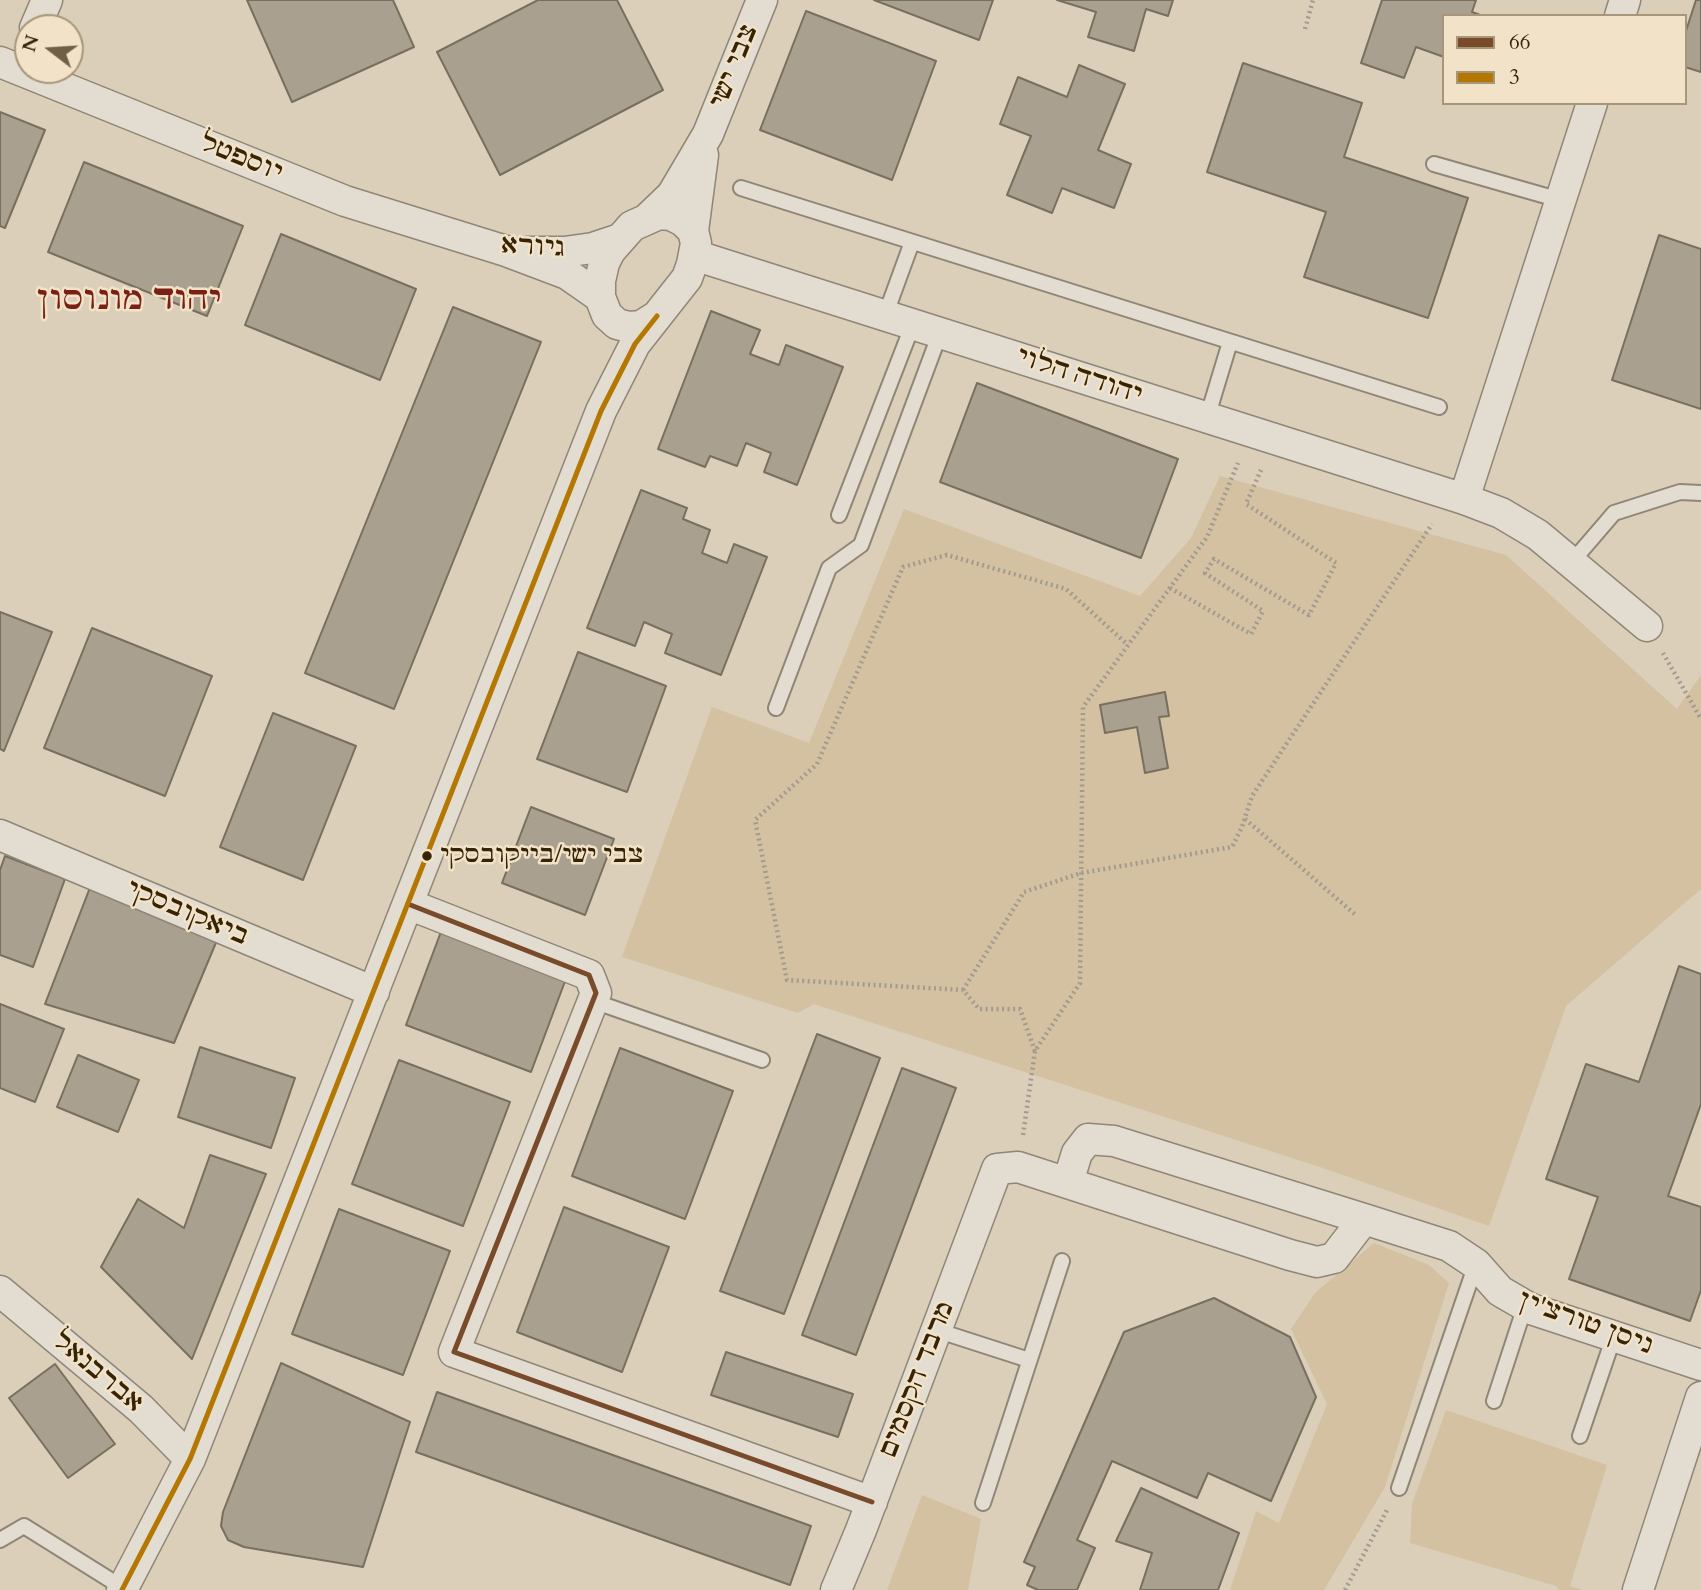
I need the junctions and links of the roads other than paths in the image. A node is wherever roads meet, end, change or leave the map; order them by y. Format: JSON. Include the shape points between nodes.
{"nodes":[{"id":1,"x":762,"y":0,"type":"edge"},
{"id":2,"x":73,"y":84,"type":"edge"},
{"id":3,"x":1591,"y":105,"type":"edge"},
{"id":4,"x":708,"y":134,"type":"junction"},
{"id":5,"x":1434,"y":164,"type":"dead end"},
{"id":6,"x":741,"y":188,"type":"dead end"},
{"id":7,"x":1560,"y":200,"type":"junction"},
{"id":8,"x":648,"y":218,"type":"junction"},
{"id":9,"x":620,"y":239,"type":"junction"},
{"id":10,"x":912,"y":242,"type":"junction"},
{"id":11,"x":693,"y":243,"type":"junction"},
{"id":12,"x":486,"y":246,"type":"junction"},
{"id":13,"x":604,"y":306,"type":"junction"},
{"id":14,"x":657,"y":316,"type":"junction"},
{"id":15,"x":912,"y":325,"type":"junction"},
{"id":16,"x":1230,"y":342,"type":"junction"},
{"id":17,"x":1439,"y":407,"type":"dead end"},
{"id":18,"x":601,"y":411,"type":"junction"},
{"id":19,"x":1207,"y":418,"type":"junction"},
{"id":20,"x":1701,"y":493,"type":"edge"},
{"id":21,"x":1458,"y":497,"type":"junction"},
{"id":22,"x":839,"y":515,"type":"dead end"},
{"id":23,"x":1571,"y":563,"type":"junction"},
{"id":24,"x":1647,"y":626,"type":"road end"},
{"id":25,"x":776,"y":708,"type":"dead end"},
{"id":26,"x":0,"y":835,"type":"edge"},
{"id":27,"x":408,"y":904,"type":"junction"},
{"id":28,"x":374,"y":992,"type":"junction"},
{"id":29,"x":593,"y":1001,"type":"junction"},
{"id":30,"x":762,"y":1060,"type":"dead end"},
{"id":31,"x":1068,"y":1182,"type":"junction"},
{"id":32,"x":1364,"y":1219,"type":"junction"},
{"id":33,"x":1062,"y":1261,"type":"dead end"},
{"id":34,"x":1476,"y":1264,"type":"junction"},
{"id":35,"x":0,"y":1291,"type":"edge"},
{"id":36,"x":1525,"y":1306,"type":"junction"},
{"id":37,"x":936,"y":1331,"type":"junction"},
{"id":38,"x":1614,"y":1336,"type":"junction"},
{"id":39,"x":1029,"y":1360,"type":"junction"},
{"id":40,"x":1701,"y":1365,"type":"edge"},
{"id":41,"x":1701,"y":1397,"type":"edge"},
{"id":42,"x":1494,"y":1401,"type":"dead end"},
{"id":43,"x":1580,"y":1436,"type":"dead end"},
{"id":44,"x":190,"y":1459,"type":"junction"},
{"id":45,"x":1399,"y":1488,"type":"road end"},
{"id":46,"x":872,"y":1502,"type":"junction"},
{"id":47,"x":983,"y":1503,"type":"dead end"},
{"id":48,"x":0,"y":1541,"type":"edge"},
{"id":49,"x":124,"y":1590,"type":"edge"},
{"id":50,"x":836,"y":1590,"type":"edge"},
{"id":51,"x":1638,"y":1590,"type":"edge"}],
"edges":[{"from":1,"to":4,"type":"street","name":"צבי ישי"},
{"from":2,"to":12,"type":"street","name":"יוספטל","via":[[345,201]]},
{"from":3,"to":7,"type":"street"},
{"from":4,"to":8,"type":"street","name":"צבי ישי","via":[[672,195]]},
{"from":4,"to":11,"type":"street","name":"צבי ישי"},
{"from":5,"to":7,"type":"lane"},
{"from":6,"to":10,"type":"lane"},
{"from":7,"to":21,"type":"street"},
{"from":8,"to":9,"type":"street"},
{"from":8,"to":11,"type":"street","via":[[671,215],[682,221]]},
{"from":9,"to":12,"type":"street","name":"גיורא","via":[[564,252]]},
{"from":9,"to":13,"type":"street","via":[[604,263],[600,281]]},
{"from":10,"to":15,"type":"lane"},
{"from":10,"to":16,"type":"lane"},
{"from":11,"to":14,"type":"street","via":[[687,278]]},
{"from":11,"to":15,"type":"street","name":"יהודה הלוי"},
{"from":12,"to":13,"type":"street","name":"גיורא","via":[[567,274]]},
{"from":13,"to":14,"type":"street","via":[[617,324],[629,327],[642,326]]},
{"from":13,"to":18,"type":"street","via":[[610,372]]},
{"from":14,"to":18,"type":"street","via":[[635,344]]},
{"from":15,"to":19,"type":"street","name":"יהודה הלוי"},
{"from":15,"to":22,"type":"lane"},
{"from":15,"to":25,"type":"lane","via":[[861,545],[829,568]]},
{"from":16,"to":17,"type":"lane"},
{"from":16,"to":19,"type":"lane"},
{"from":18,"to":27,"type":"street"},
{"from":19,"to":21,"type":"street","name":"יהודה הלוי"},
{"from":20,"to":23,"type":"lane","via":[[1680,492],[1614,513]]},
{"from":21,"to":23,"type":"street","name":"יהודה הלוי","via":[[1500,513],[1538,535]]},
{"from":23,"to":24,"type":"street","name":"יהודה הלוי"},
{"from":26,"to":28,"type":"street","name":"ביאקובסקי"},
{"from":27,"to":28,"type":"street"},
{"from":27,"to":29,"type":"street","via":[[589,975],[596,993]]},
{"from":28,"to":44,"type":"street"},
{"from":29,"to":30,"type":"lane"},
{"from":29,"to":46,"type":"street","via":[[454,1352]]},
{"from":31,"to":32,"type":"street","via":[[1317,1262],[1334,1258]]},
{"from":31,"to":32,"type":"street","name":"ניסן טורצ'ין","via":[[1077,1153],[1088,1139],[1114,1140]]},
{"from":31,"to":37,"type":"street","name":"מרבד הקסמים","via":[[1007,1168]]},
{"from":32,"to":34,"type":"street","name":"ניסן טורצ'ין","via":[[1449,1246]]},
{"from":33,"to":39,"type":"lane"},
{"from":34,"to":36,"type":"street","name":"ניסן טורצ'ין","via":[[1500,1291]]},
{"from":34,"to":45,"type":"lane"},
{"from":35,"to":44,"type":"street","name":"אברבנאל","via":[[141,1409]]},
{"from":36,"to":38,"type":"street","name":"ניסן טורצ'ין"},
{"from":36,"to":42,"type":"lane"},
{"from":37,"to":39,"type":"lane"},
{"from":37,"to":46,"type":"street","name":"מרבד הקסמים"},
{"from":38,"to":40,"type":"street","name":"ניסן טורצ'ין"},
{"from":38,"to":43,"type":"lane"},
{"from":39,"to":47,"type":"lane"},
{"from":41,"to":51,"type":"street"},
{"from":44,"to":49,"type":"street"},
{"from":46,"to":50,"type":"street","name":"מרבד הקסמים"},
{"from":48,"to":49,"type":"lane","via":[[24,1526]]}]}
